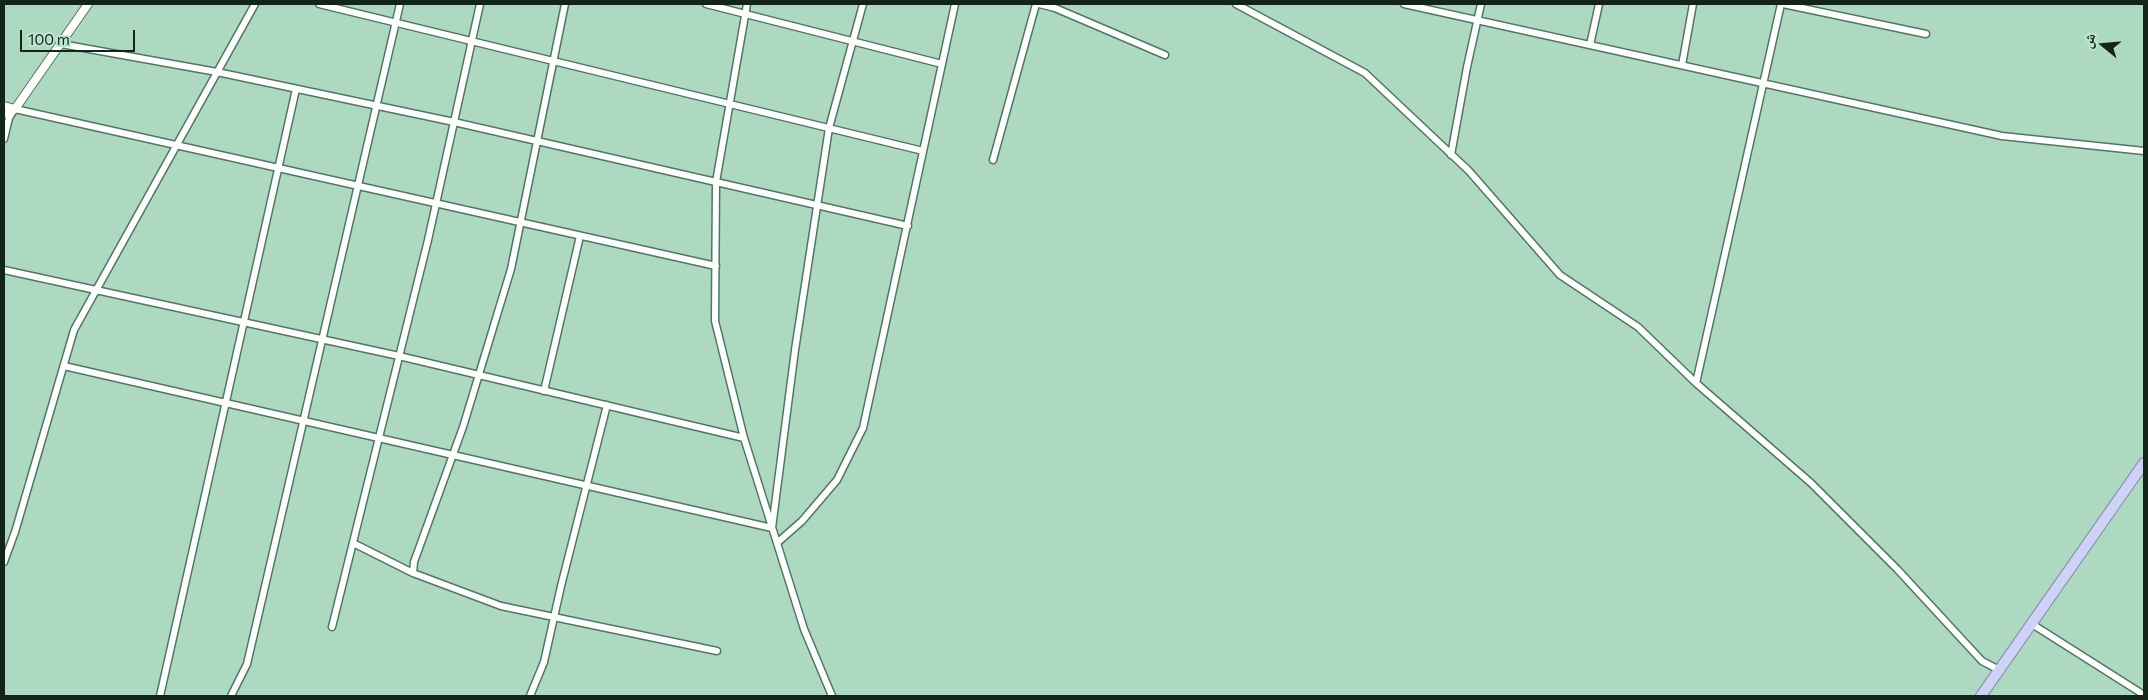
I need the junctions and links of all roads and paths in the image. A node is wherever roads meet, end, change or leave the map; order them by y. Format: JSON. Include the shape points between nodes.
{"nodes":[{"id":1,"x":88,"y":4,"type":"edge"},
{"id":2,"x":255,"y":4,"type":"edge"},
{"id":3,"x":319,"y":4,"type":"edge"},
{"id":4,"x":400,"y":4,"type":"edge"},
{"id":5,"x":480,"y":4,"type":"edge"},
{"id":6,"x":564,"y":4,"type":"edge"},
{"id":7,"x":706,"y":4,"type":"edge"},
{"id":8,"x":747,"y":4,"type":"edge"},
{"id":9,"x":863,"y":4,"type":"edge"},
{"id":10,"x":955,"y":4,"type":"edge"},
{"id":11,"x":1038,"y":4,"type":"edge"},
{"id":12,"x":1236,"y":4,"type":"edge"},
{"id":13,"x":1404,"y":4,"type":"edge"},
{"id":14,"x":1443,"y":4,"type":"edge"},
{"id":15,"x":1481,"y":4,"type":"edge"},
{"id":16,"x":1599,"y":4,"type":"edge"},
{"id":17,"x":1693,"y":4,"type":"edge"},
{"id":18,"x":1782,"y":4,"type":"edge"},
{"id":19,"x":1441,"y":12,"type":"junction"},
{"id":20,"x":746,"y":13,"type":"junction"},
{"id":21,"x":1478,"y":20,"type":"junction"},
{"id":22,"x":396,"y":23,"type":"junction"},
{"id":23,"x":1926,"y":34,"type":"dead end"},
{"id":24,"x":472,"y":41,"type":"junction"},
{"id":25,"x":853,"y":41,"type":"junction"},
{"id":26,"x":61,"y":44,"type":"junction"},
{"id":27,"x":1590,"y":45,"type":"junction"},
{"id":28,"x":1165,"y":55,"type":"dead end"},
{"id":29,"x":552,"y":61,"type":"junction"},
{"id":30,"x":942,"y":64,"type":"junction"},
{"id":31,"x":1682,"y":65,"type":"junction"},
{"id":32,"x":217,"y":72,"type":"junction"},
{"id":33,"x":1763,"y":83,"type":"junction"},
{"id":34,"x":296,"y":89,"type":"junction"},
{"id":35,"x":730,"y":104,"type":"junction"},
{"id":36,"x":4,"y":106,"type":"edge"},
{"id":37,"x":377,"y":106,"type":"junction"},
{"id":38,"x":15,"y":109,"type":"junction"},
{"id":39,"x":4,"y":114,"type":"edge"},
{"id":40,"x":454,"y":122,"type":"junction"},
{"id":41,"x":829,"y":128,"type":"junction"},
{"id":42,"x":4,"y":139,"type":"edge"},
{"id":43,"x":536,"y":140,"type":"junction"},
{"id":44,"x":176,"y":146,"type":"junction"},
{"id":45,"x":923,"y":151,"type":"junction"},
{"id":46,"x":2144,"y":151,"type":"edge"},
{"id":47,"x":1451,"y":154,"type":"junction"},
{"id":48,"x":993,"y":160,"type":"dead end"},
{"id":49,"x":278,"y":168,"type":"junction"},
{"id":50,"x":716,"y":182,"type":"junction"},
{"id":51,"x":358,"y":186,"type":"junction"},
{"id":52,"x":436,"y":204,"type":"junction"},
{"id":53,"x":818,"y":205,"type":"junction"},
{"id":54,"x":520,"y":222,"type":"junction"},
{"id":55,"x":908,"y":226,"type":"junction"},
{"id":56,"x":580,"y":236,"type":"junction"},
{"id":57,"x":716,"y":266,"type":"junction"},
{"id":58,"x":4,"y":270,"type":"edge"},
{"id":59,"x":96,"y":290,"type":"junction"},
{"id":60,"x":244,"y":322,"type":"junction"},
{"id":61,"x":322,"y":339,"type":"junction"},
{"id":62,"x":399,"y":356,"type":"junction"},
{"id":63,"x":64,"y":366,"type":"junction"},
{"id":64,"x":479,"y":375,"type":"junction"},
{"id":65,"x":1696,"y":383,"type":"junction"},
{"id":66,"x":544,"y":390,"type":"junction"},
{"id":67,"x":226,"y":403,"type":"junction"},
{"id":68,"x":607,"y":406,"type":"junction"},
{"id":69,"x":304,"y":421,"type":"junction"},
{"id":70,"x":379,"y":438,"type":"junction"},
{"id":71,"x":744,"y":438,"type":"junction"},
{"id":72,"x":453,"y":455,"type":"junction"},
{"id":73,"x":2144,"y":463,"type":"edge"},
{"id":74,"x":586,"y":486,"type":"junction"},
{"id":75,"x":772,"y":528,"type":"junction"},
{"id":76,"x":353,"y":543,"type":"junction"},
{"id":77,"x":777,"y":543,"type":"junction"},
{"id":78,"x":4,"y":562,"type":"edge"},
{"id":79,"x":413,"y":573,"type":"junction"},
{"id":80,"x":554,"y":616,"type":"junction"},
{"id":81,"x":2032,"y":624,"type":"junction"},
{"id":82,"x":332,"y":626,"type":"dead end"},
{"id":83,"x":717,"y":651,"type":"dead end"},
{"id":84,"x":1999,"y":670,"type":"junction"},
{"id":85,"x":2144,"y":695,"type":"edge"},
{"id":86,"x":160,"y":696,"type":"edge"},
{"id":87,"x":231,"y":696,"type":"edge"},
{"id":88,"x":530,"y":696,"type":"edge"},
{"id":89,"x":832,"y":696,"type":"edge"},
{"id":90,"x":1981,"y":696,"type":"edge"}],
"edges":[{"from":1,"to":26,"type":"street"},
{"from":2,"to":32,"type":"street"},
{"from":3,"to":22,"type":"street"},
{"from":4,"to":22,"type":"street"},
{"from":5,"to":24,"type":"street"},
{"from":6,"to":29,"type":"street"},
{"from":7,"to":20,"type":"street"},
{"from":8,"to":20,"type":"street"},
{"from":9,"to":25,"type":"street"},
{"from":10,"to":30,"type":"street"},
{"from":11,"to":28,"type":"street","via":[[1055,8]]},
{"from":11,"to":48,"type":"street"},
{"from":12,"to":47,"type":"street","via":[[1365,73]]},
{"from":13,"to":19,"type":"street"},
{"from":14,"to":19,"type":"street"},
{"from":15,"to":21,"type":"street"},
{"from":16,"to":27,"type":"street"},
{"from":17,"to":31,"type":"street"},
{"from":18,"to":23,"type":"street"},
{"from":18,"to":33,"type":"street"},
{"from":19,"to":21,"type":"street"},
{"from":20,"to":25,"type":"street"},
{"from":20,"to":35,"type":"street"},
{"from":21,"to":27,"type":"street"},
{"from":21,"to":47,"type":"street"},
{"from":22,"to":24,"type":"street"},
{"from":22,"to":37,"type":"street"},
{"from":24,"to":29,"type":"street"},
{"from":24,"to":40,"type":"street"},
{"from":25,"to":30,"type":"street"},
{"from":25,"to":41,"type":"street"},
{"from":26,"to":32,"type":"street"},
{"from":26,"to":38,"type":"street"},
{"from":27,"to":31,"type":"street"},
{"from":29,"to":35,"type":"street"},
{"from":29,"to":43,"type":"street"},
{"from":30,"to":45,"type":"street"},
{"from":31,"to":33,"type":"street"},
{"from":32,"to":34,"type":"street"},
{"from":32,"to":44,"type":"street"},
{"from":33,"to":46,"type":"street","via":[[2002,136]]},
{"from":33,"to":65,"type":"street"},
{"from":34,"to":37,"type":"street"},
{"from":34,"to":49,"type":"street"},
{"from":35,"to":41,"type":"street"},
{"from":35,"to":50,"type":"street"},
{"from":36,"to":38,"type":"street"},
{"from":37,"to":40,"type":"street"},
{"from":37,"to":51,"type":"street"},
{"from":38,"to":39,"type":"street"},
{"from":38,"to":42,"type":"street","via":[[9,118]]},
{"from":38,"to":44,"type":"street"},
{"from":40,"to":43,"type":"street"},
{"from":40,"to":52,"type":"street"},
{"from":41,"to":45,"type":"street"},
{"from":41,"to":53,"type":"street"},
{"from":43,"to":50,"type":"street"},
{"from":43,"to":54,"type":"street"},
{"from":44,"to":49,"type":"street"},
{"from":44,"to":59,"type":"street"},
{"from":45,"to":55,"type":"street"},
{"from":47,"to":65,"type":"street","via":[[1560,275],[1638,327]]},
{"from":49,"to":51,"type":"street"},
{"from":49,"to":60,"type":"street"},
{"from":50,"to":53,"type":"street"},
{"from":50,"to":57,"type":"street"},
{"from":51,"to":52,"type":"street"},
{"from":51,"to":61,"type":"street"},
{"from":52,"to":54,"type":"street"},
{"from":52,"to":62,"type":"street"},
{"from":53,"to":55,"type":"street"},
{"from":53,"to":75,"type":"street"},
{"from":54,"to":56,"type":"street"},
{"from":54,"to":64,"type":"street","via":[[511,269]]},
{"from":55,"to":77,"type":"street","via":[[863,428],[837,480],[802,521]]},
{"from":56,"to":57,"type":"street"},
{"from":56,"to":66,"type":"street"},
{"from":57,"to":71,"type":"street","via":[[715,322]]},
{"from":58,"to":59,"type":"street"},
{"from":59,"to":60,"type":"street"},
{"from":59,"to":63,"type":"street","via":[[74,330]]},
{"from":60,"to":61,"type":"street"},
{"from":60,"to":67,"type":"street"},
{"from":61,"to":62,"type":"street"},
{"from":61,"to":69,"type":"street"},
{"from":62,"to":64,"type":"street"},
{"from":62,"to":70,"type":"street"},
{"from":63,"to":67,"type":"street"},
{"from":63,"to":78,"type":"street"},
{"from":64,"to":66,"type":"street"},
{"from":64,"to":72,"type":"street"},
{"from":65,"to":84,"type":"street","via":[[1810,483],[1897,569],[1982,661]]},
{"from":66,"to":68,"type":"street"},
{"from":67,"to":69,"type":"street"},
{"from":67,"to":86,"type":"street"},
{"from":68,"to":71,"type":"street"},
{"from":68,"to":74,"type":"street"},
{"from":69,"to":70,"type":"street"},
{"from":69,"to":87,"type":"street","via":[[247,664]]},
{"from":70,"to":72,"type":"street"},
{"from":70,"to":76,"type":"street"},
{"from":71,"to":75,"type":"street"},
{"from":72,"to":74,"type":"street"},
{"from":72,"to":79,"type":"street","via":[[414,562]]},
{"from":73,"to":81,"type":"highway"},
{"from":74,"to":75,"type":"street"},
{"from":74,"to":80,"type":"street"},
{"from":75,"to":77,"type":"street"},
{"from":76,"to":79,"type":"street"},
{"from":76,"to":82,"type":"street"},
{"from":77,"to":89,"type":"street","via":[[804,629]]},
{"from":79,"to":80,"type":"street","via":[[501,606]]},
{"from":80,"to":83,"type":"street"},
{"from":80,"to":88,"type":"street","via":[[544,662]]},
{"from":81,"to":84,"type":"highway"},
{"from":81,"to":85,"type":"street"},
{"from":84,"to":90,"type":"highway"}]}
